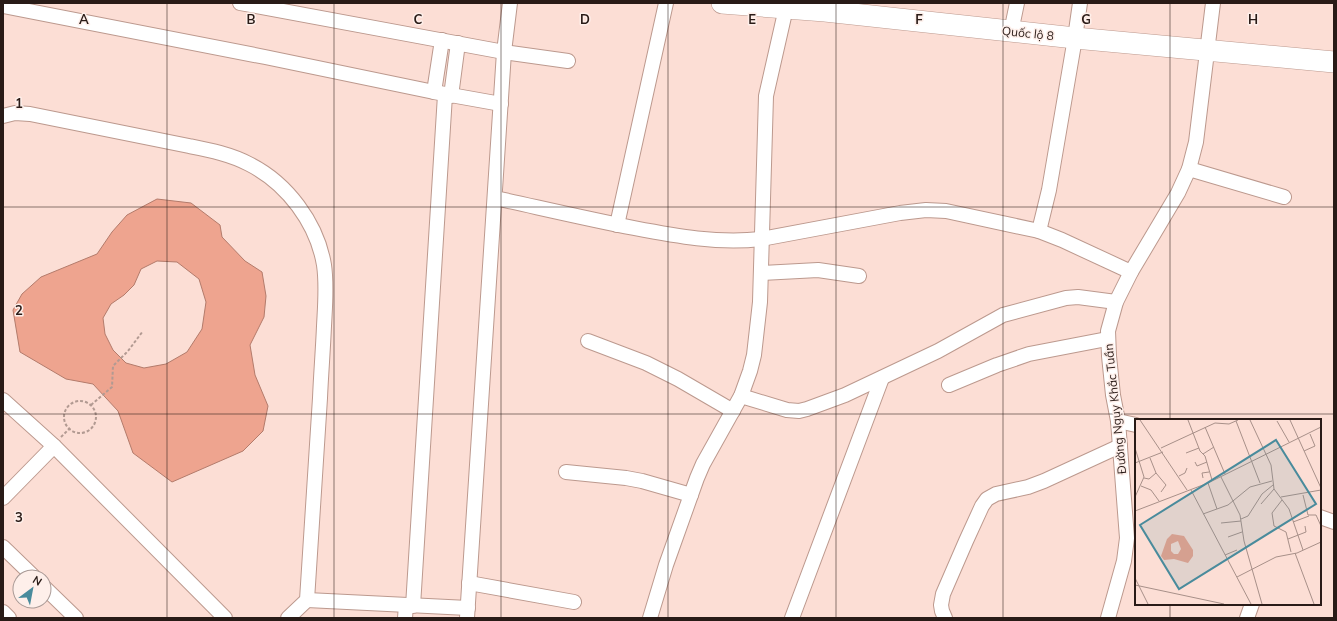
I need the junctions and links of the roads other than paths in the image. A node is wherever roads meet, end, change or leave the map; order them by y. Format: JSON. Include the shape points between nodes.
{"nodes":[{"id":1,"x":240,"y":3,"type":"edge"},
{"id":2,"x":510,"y":3,"type":"edge"},
{"id":3,"x":666,"y":3,"type":"edge"},
{"id":4,"x":722,"y":3,"type":"edge"},
{"id":5,"x":1017,"y":3,"type":"edge"},
{"id":6,"x":1080,"y":3,"type":"edge"},
{"id":7,"x":1213,"y":3,"type":"edge"},
{"id":8,"x":6,"y":5,"type":"edge"},
{"id":9,"x":787,"y":5,"type":"edge"},
{"id":10,"x":826,"y":7,"type":"edge"},
{"id":11,"x":1011,"y":32,"type":"junction"},
{"id":12,"x":1075,"y":38,"type":"junction"},
{"id":13,"x":442,"y":40,"type":"junction"},
{"id":14,"x":458,"y":43,"type":"junction"},
{"id":15,"x":1208,"y":50,"type":"junction"},
{"id":16,"x":504,"y":52,"type":"junction"},
{"id":17,"x":568,"y":61,"type":"dead end"},
{"id":18,"x":1334,"y":62,"type":"edge"},
{"id":19,"x":443,"y":94,"type":"junction"},
{"id":20,"x":501,"y":104,"type":"junction"},
{"id":21,"x":3,"y":116,"type":"edge"},
{"id":22,"x":1189,"y":169,"type":"junction"},
{"id":23,"x":1284,"y":197,"type":"dead end"},
{"id":24,"x":495,"y":198,"type":"junction"},
{"id":25,"x":617,"y":225,"type":"junction"},
{"id":26,"x":1039,"y":231,"type":"junction"},
{"id":27,"x":761,"y":240,"type":"junction"},
{"id":28,"x":761,"y":272,"type":"junction"},
{"id":29,"x":1131,"y":272,"type":"junction"},
{"id":30,"x":859,"y":276,"type":"dead end"},
{"id":31,"x":1116,"y":302,"type":"junction"},
{"id":32,"x":1107,"y":338,"type":"junction"},
{"id":33,"x":588,"y":341,"type":"dead end"},
{"id":34,"x":882,"y":378,"type":"junction"},
{"id":35,"x":949,"y":385,"type":"dead end"},
{"id":36,"x":741,"y":396,"type":"junction"},
{"id":37,"x":3,"y":400,"type":"edge"},
{"id":38,"x":733,"y":411,"type":"junction"},
{"id":39,"x":1118,"y":421,"type":"junction"},
{"id":40,"x":1135,"y":425,"type":"edge"},
{"id":41,"x":54,"y":446,"type":"junction"},
{"id":42,"x":1120,"y":446,"type":"junction"},
{"id":43,"x":566,"y":472,"type":"dead end"},
{"id":44,"x":690,"y":495,"type":"junction"},
{"id":45,"x":3,"y":498,"type":"edge"},
{"id":46,"x":1321,"y":517,"type":"edge"},
{"id":47,"x":1334,"y":522,"type":"edge"},
{"id":48,"x":3,"y":547,"type":"edge"},
{"id":49,"x":26,"y":569,"type":"edge"},
{"id":50,"x":470,"y":582,"type":"junction"},
{"id":51,"x":52,"y":595,"type":"edge"},
{"id":52,"x":307,"y":600,"type":"junction"},
{"id":53,"x":574,"y":602,"type":"dead end"},
{"id":54,"x":1252,"y":605,"type":"edge"},
{"id":55,"x":408,"y":610,"type":"edge"},
{"id":56,"x":3,"y":612,"type":"edge"},
{"id":57,"x":467,"y":613,"type":"edge"},
{"id":58,"x":290,"y":617,"type":"edge"},
{"id":59,"x":9,"y":618,"type":"edge"},
{"id":60,"x":76,"y":618,"type":"edge"},
{"id":61,"x":225,"y":618,"type":"edge"},
{"id":62,"x":650,"y":618,"type":"edge"},
{"id":63,"x":792,"y":618,"type":"edge"},
{"id":64,"x":944,"y":618,"type":"edge"},
{"id":65,"x":1108,"y":618,"type":"edge"},
{"id":66,"x":1247,"y":618,"type":"edge"}],
"edges":[{"from":1,"to":13,"type":"street"},
{"from":2,"to":16,"type":"street"},
{"from":3,"to":25,"type":"street"},
{"from":4,"to":9,"type":"highway","name":"Quốc lộ 8"},
{"from":5,"to":11,"type":"street"},
{"from":6,"to":12,"type":"street"},
{"from":7,"to":15,"type":"street","name":"Đường Ngụy Khắc Tuần"},
{"from":8,"to":19,"type":"street"},
{"from":9,"to":10,"type":"highway","name":"Quốc lộ 8"},
{"from":9,"to":27,"type":"street","via":[[766,96]]},
{"from":10,"to":11,"type":"highway","name":"Quốc lộ 8"},
{"from":11,"to":12,"type":"highway","name":"Quốc lộ 8"},
{"from":12,"to":15,"type":"highway","name":"Quốc lộ 8"},
{"from":12,"to":26,"type":"street","via":[[1049,190]]},
{"from":13,"to":14,"type":"street"},
{"from":13,"to":19,"type":"street"},
{"from":14,"to":16,"type":"street"},
{"from":14,"to":19,"type":"street"},
{"from":15,"to":18,"type":"highway","name":"Quốc lộ 8"},
{"from":15,"to":22,"type":"street","name":"Đường Ngụy Khắc Tuần","via":[[1196,142]]},
{"from":16,"to":17,"type":"street"},
{"from":16,"to":20,"type":"street"},
{"from":19,"to":20,"type":"street"},
{"from":19,"to":55,"type":"street"},
{"from":20,"to":24,"type":"street"},
{"from":21,"to":52,"type":"street","via":[[16,113],[30,114],[226,155],[265,173],[301,210],[314,231],[321,251],[326,282]]},
{"from":22,"to":23,"type":"street"},
{"from":22,"to":29,"type":"street","name":"Đường Ngụy Khắc Tuần","via":[[1178,193]]},
{"from":24,"to":25,"type":"street"},
{"from":24,"to":50,"type":"street"},
{"from":25,"to":27,"type":"street","via":[[712,240]]},
{"from":26,"to":27,"type":"street","via":[[962,214],[926,210]]},
{"from":26,"to":29,"type":"street"},
{"from":27,"to":28,"type":"street"},
{"from":28,"to":30,"type":"street","via":[[818,270]]},
{"from":28,"to":36,"type":"street","via":[[754,355]]},
{"from":29,"to":31,"type":"street","name":"Đường Ngụy Khắc Tuần"},
{"from":31,"to":32,"type":"street","name":"Đường Ngụy Khắc Tuần"},
{"from":31,"to":34,"type":"street","via":[[1066,298],[1003,315]]},
{"from":32,"to":35,"type":"street","via":[[1029,354]]},
{"from":32,"to":39,"type":"street","name":"Đường Ngụy Khắc Tuần"},
{"from":33,"to":38,"type":"street","via":[[646,363]]},
{"from":34,"to":36,"type":"street","via":[[800,411],[787,410]]},
{"from":34,"to":63,"type":"street"},
{"from":36,"to":38,"type":"street"},
{"from":37,"to":41,"type":"street"},
{"from":38,"to":44,"type":"street"},
{"from":39,"to":40,"type":"street"},
{"from":39,"to":42,"type":"street","name":"Đường Ngụy Khắc Tuần"},
{"from":41,"to":45,"type":"street"},
{"from":41,"to":61,"type":"street"},
{"from":42,"to":64,"type":"street","via":[[1044,481],[996,494],[987,499],[978,513],[943,594],[941,606]]},
{"from":42,"to":65,"type":"street","name":"Đường Ngụy Khắc Tuần","via":[[1126,546]]},
{"from":43,"to":44,"type":"street","via":[[642,481]]},
{"from":44,"to":62,"type":"street"},
{"from":46,"to":47,"type":"street"},
{"from":48,"to":49,"type":"street"},
{"from":50,"to":53,"type":"street"},
{"from":50,"to":57,"type":"street"},
{"from":51,"to":60,"type":"street"},
{"from":52,"to":55,"type":"street"},
{"from":52,"to":58,"type":"street"},
{"from":54,"to":66,"type":"street"},
{"from":55,"to":57,"type":"street"},
{"from":56,"to":59,"type":"street"}]}
